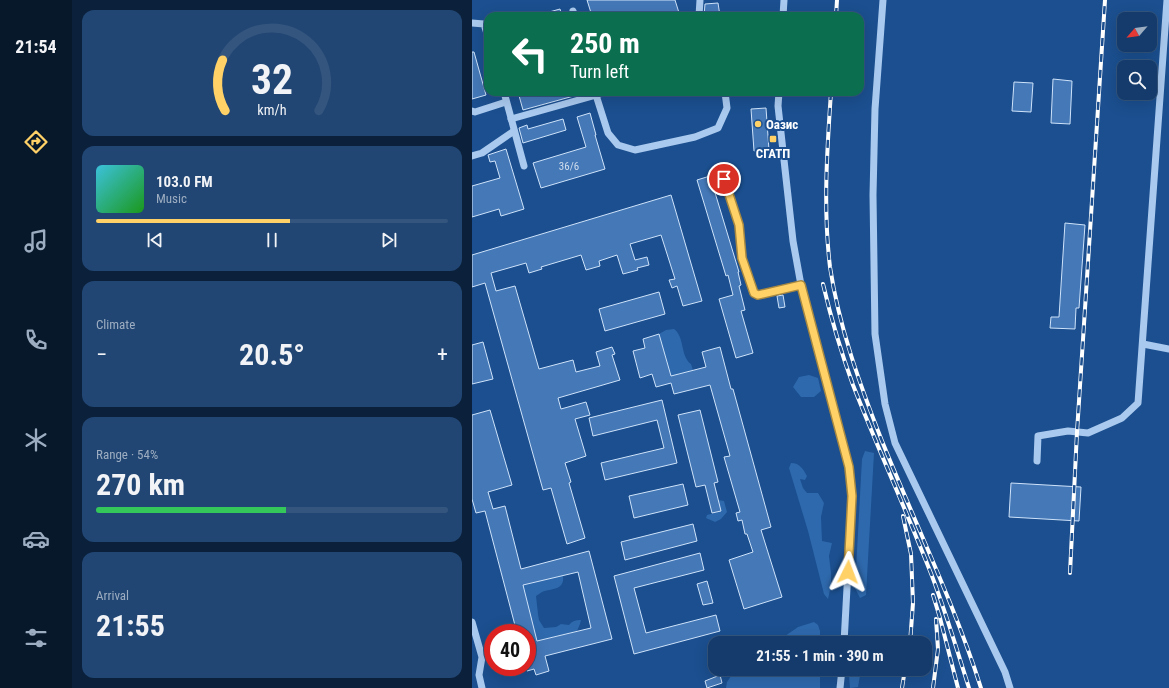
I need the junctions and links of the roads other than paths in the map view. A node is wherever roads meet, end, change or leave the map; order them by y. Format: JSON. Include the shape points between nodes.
{"nodes":[{"id":1,"x":700,"y":0,"type":"edge"},
{"id":2,"x":784,"y":0,"type":"edge"},
{"id":3,"x":883,"y":0,"type":"edge"},
{"id":4,"x":1167,"y":0,"type":"edge"},
{"id":5,"x":699,"y":12,"type":"edge"},
{"id":6,"x":783,"y":12,"type":"edge"},
{"id":7,"x":472,"y":23,"type":"edge"},
{"id":8,"x":484,"y":24,"type":"edge"},
{"id":9,"x":505,"y":96,"type":"edge"},
{"id":10,"x":589,"y":96,"type":"edge"},
{"id":11,"x":597,"y":96,"type":"edge"},
{"id":12,"x":726,"y":96,"type":"edge"},
{"id":13,"x":779,"y":96,"type":"edge"},
{"id":14,"x":506,"y":102,"type":"junction"},
{"id":15,"x":472,"y":111,"type":"edge"},
{"id":16,"x":511,"y":119,"type":"junction"},
{"id":17,"x":514,"y":131,"type":"junction"},
{"id":18,"x":472,"y":156,"type":"edge"},
{"id":19,"x":524,"y":166,"type":"dead end"},
{"id":20,"x":724,"y":179,"type":"dead end"},
{"id":21,"x":801,"y":285,"type":"junction"},
{"id":22,"x":1143,"y":344,"type":"junction"},
{"id":23,"x":1169,"y":349,"type":"edge"},
{"id":24,"x":1037,"y":461,"type":"dead end"},
{"id":25,"x":472,"y":622,"type":"edge"},
{"id":26,"x":844,"y":636,"type":"edge"},
{"id":27,"x":476,"y":675,"type":"edge"},
{"id":28,"x":841,"y":676,"type":"edge"},
{"id":29,"x":482,"y":688,"type":"edge"},
{"id":30,"x":840,"y":688,"type":"edge"},
{"id":31,"x":1010,"y":688,"type":"edge"}],
"edges":[{"from":1,"to":5,"type":"street"},
{"from":2,"to":6,"type":"street"},
{"from":3,"to":31,"type":"street","via":[[875,108],[873,195],[875,334],[884,398],[895,443],[1005,672]]},
{"from":4,"to":22,"type":"street"},
{"from":7,"to":8,"type":"street"},
{"from":9,"to":14,"type":"street"},
{"from":10,"to":16,"type":"street"},
{"from":11,"to":12,"type":"street","via":[[608,133],[618,145],[635,150],[695,138],[718,128],[727,108]]},
{"from":13,"to":21,"type":"street","via":[[793,241]]},
{"from":14,"to":15,"type":"street"},
{"from":14,"to":16,"type":"street"},
{"from":16,"to":17,"type":"street"},
{"from":17,"to":18,"type":"street","via":[[482,153]]},
{"from":17,"to":19,"type":"street"},
{"from":20,"to":21,"type":"street","via":[[739,225],[742,258],[754,293],[758,295]]},
{"from":21,"to":26,"type":"street","via":[[849,467],[852,496]]},
{"from":22,"to":23,"type":"street"},
{"from":22,"to":24,"type":"street","via":[[1138,403],[1122,418],[1088,433],[1068,431],[1038,436]]},
{"from":25,"to":27,"type":"street","via":[[482,657]]},
{"from":27,"to":29,"type":"street"},
{"from":28,"to":30,"type":"street"}]}
